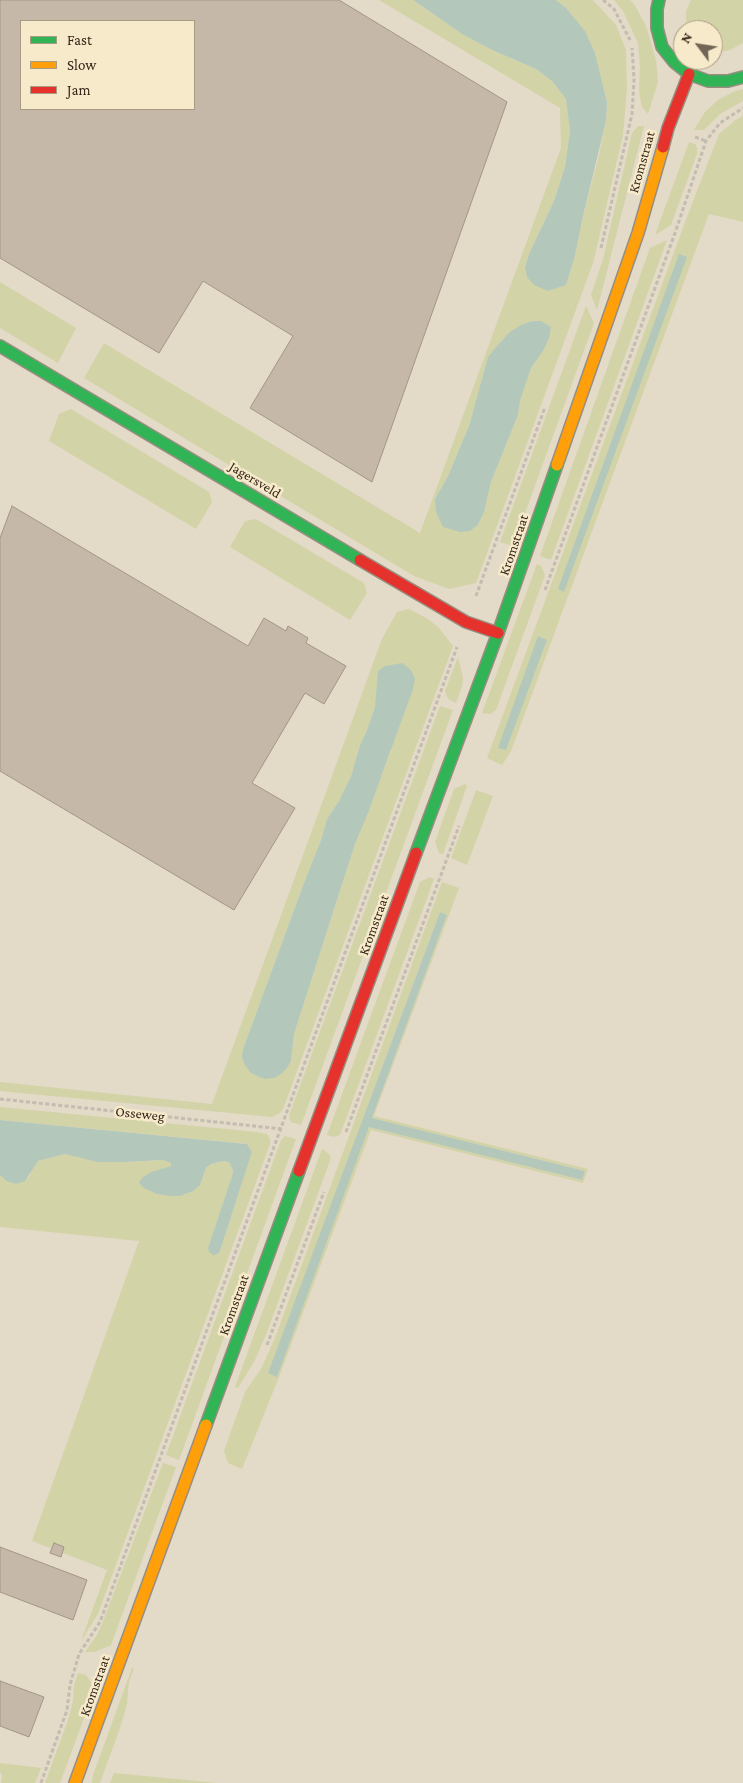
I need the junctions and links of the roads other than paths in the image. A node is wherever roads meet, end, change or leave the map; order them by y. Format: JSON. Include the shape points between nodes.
{"nodes":[{"id":1,"x":659,"y":0,"type":"edge"},
{"id":2,"x":689,"y":74,"type":"junction"},
{"id":3,"x":743,"y":77,"type":"edge"},
{"id":4,"x":0,"y":346,"type":"edge"},
{"id":5,"x":498,"y":633,"type":"junction"},
{"id":6,"x":75,"y":1783,"type":"edge"}],
"edges":[{"from":1,"to":2,"type":"street","via":[[657,28],[662,46]]},
{"from":2,"to":3,"type":"street","via":[[708,81]]},
{"from":2,"to":5,"type":"street","name":"Kromstraat","via":[[668,128],[638,234]]},
{"from":4,"to":5,"type":"street","name":"Jagersveld","via":[[424,598],[466,622]]},
{"from":5,"to":6,"type":"street","name":"Kromstraat"}]}
